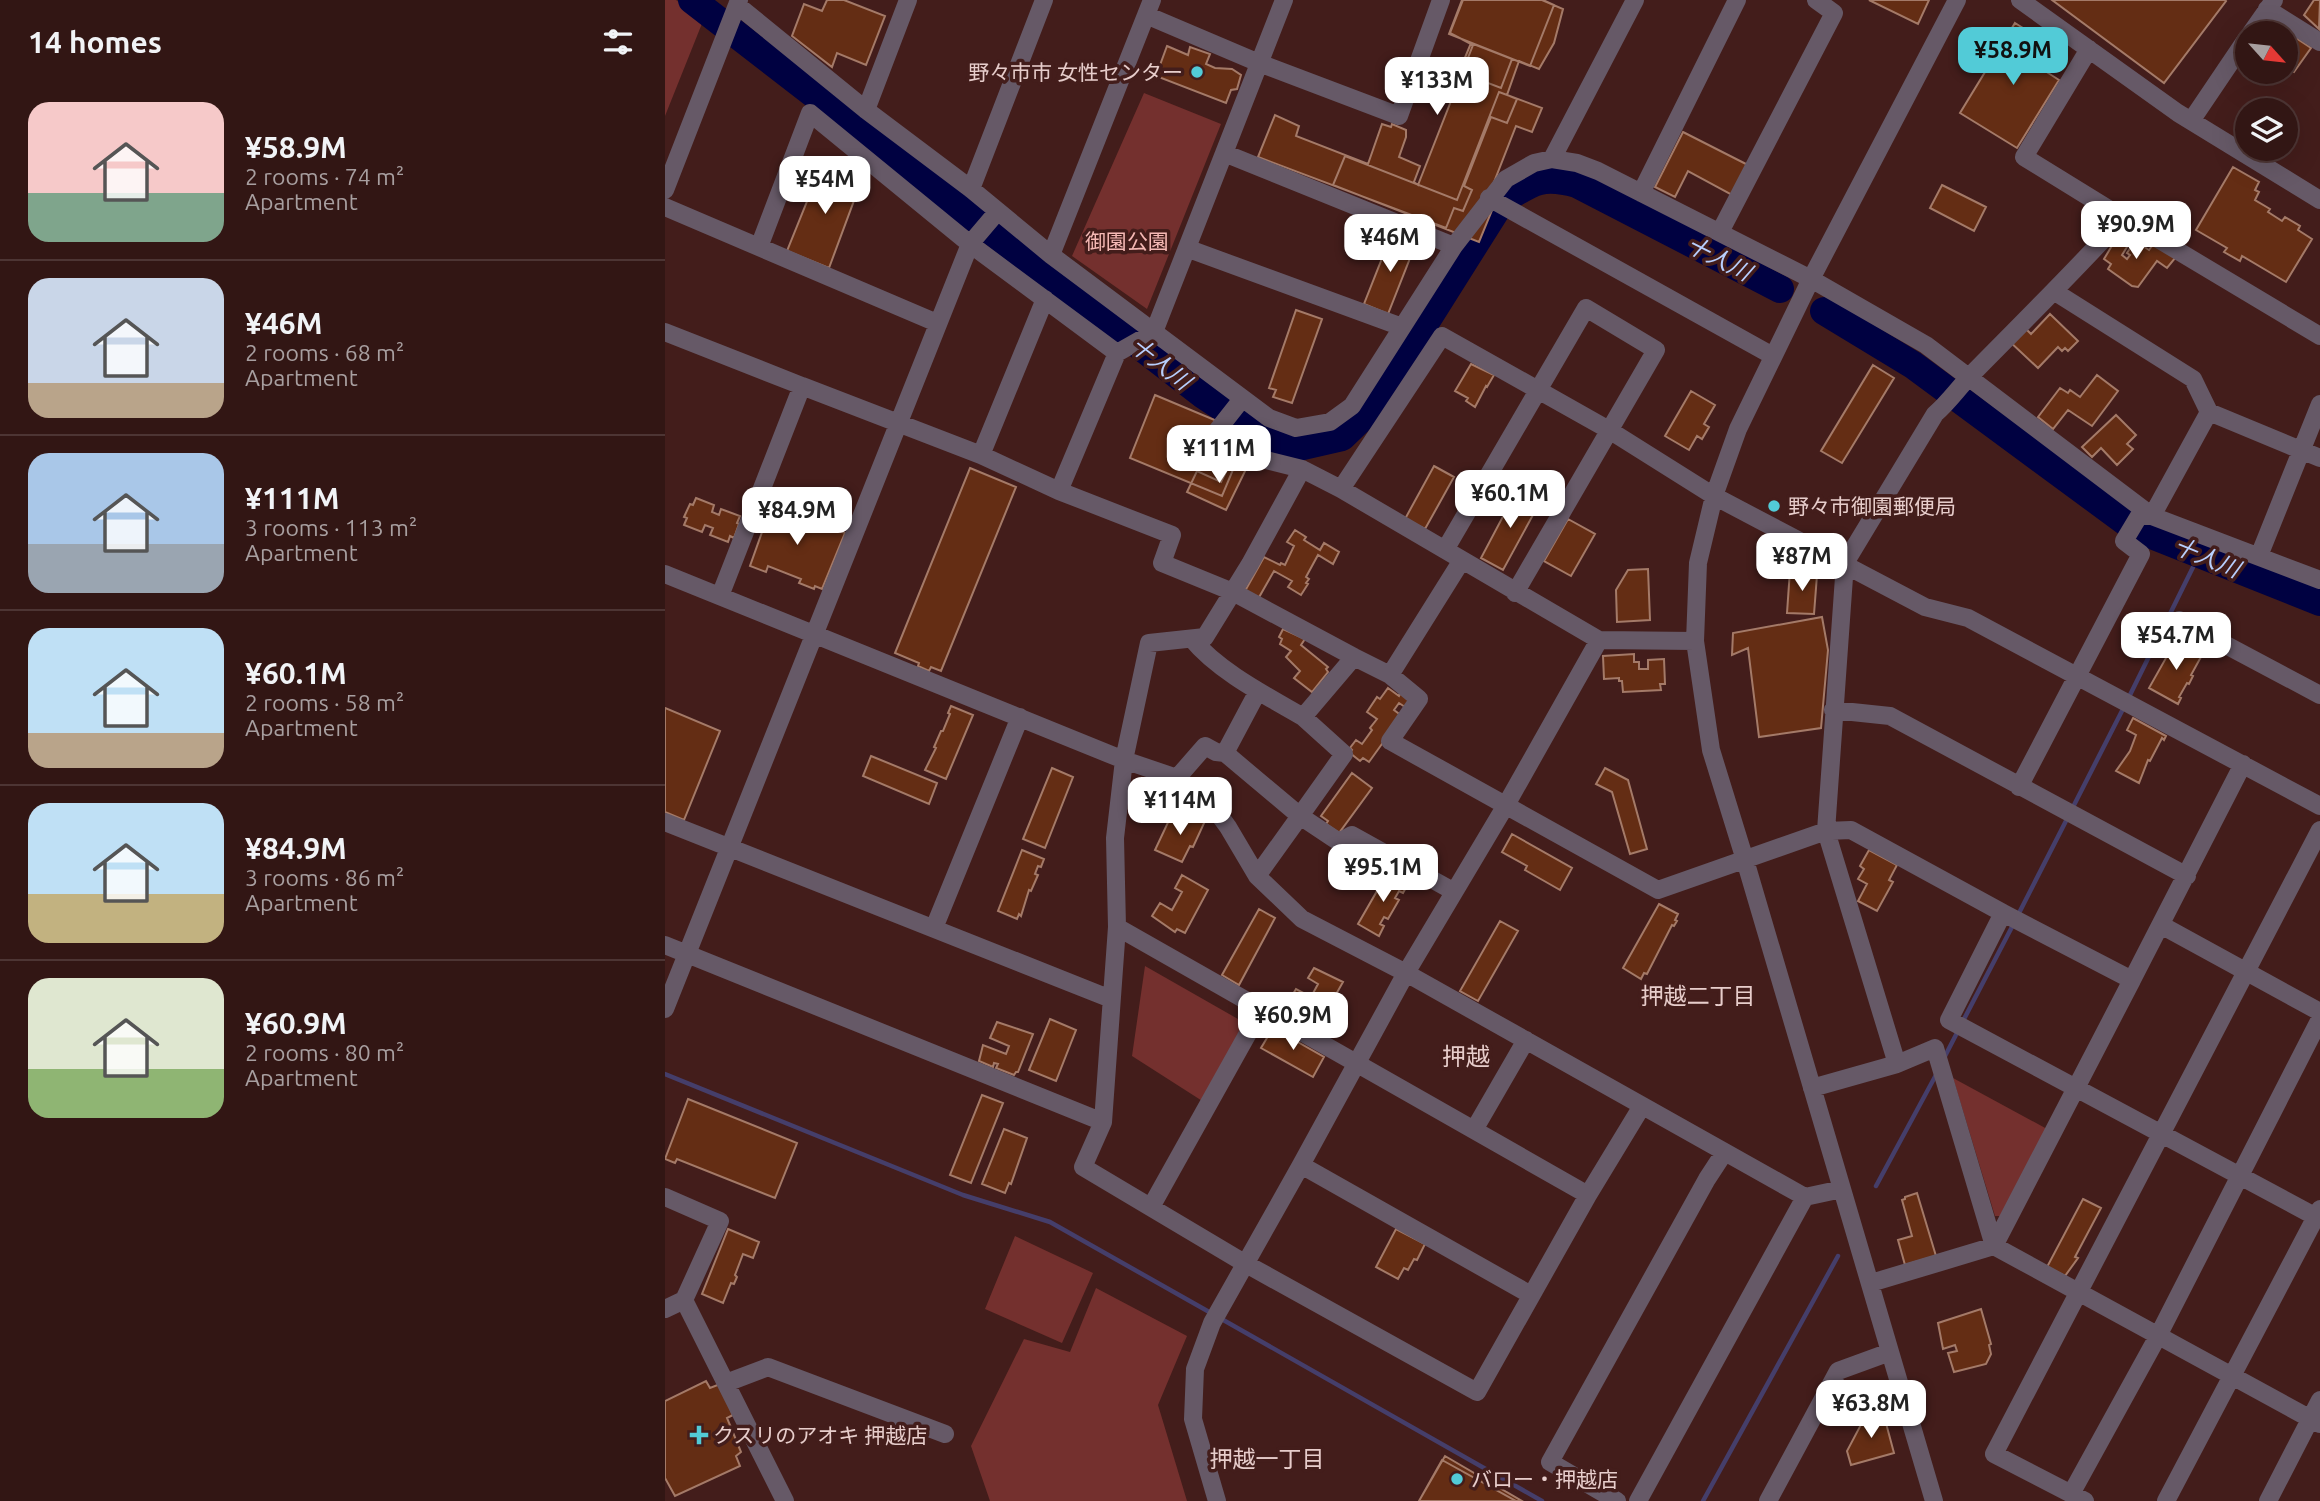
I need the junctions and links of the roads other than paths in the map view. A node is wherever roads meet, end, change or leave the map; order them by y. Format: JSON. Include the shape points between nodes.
{"nodes":[{"id":1,"x":908,"y":0,"type":"edge"},
{"id":2,"x":1044,"y":0,"type":"edge"},
{"id":3,"x":1283,"y":0,"type":"edge"},
{"id":4,"x":1441,"y":0,"type":"edge"},
{"id":5,"x":1635,"y":0,"type":"edge"},
{"id":6,"x":1737,"y":0,"type":"edge"},
{"id":7,"x":1815,"y":0,"type":"edge"},
{"id":8,"x":1957,"y":0,"type":"edge"},
{"id":9,"x":2020,"y":0,"type":"edge"},
{"id":10,"x":2270,"y":4,"type":"edge"},
{"id":11,"x":736,"y":6,"type":"edge"},
{"id":12,"x":1149,"y":7,"type":"edge"},
{"id":13,"x":1837,"y":7,"type":"edge"},
{"id":14,"x":2259,"y":21,"type":"edge"},
{"id":15,"x":2320,"y":41,"type":"edge"},
{"id":16,"x":2089,"y":49,"type":"junction"},
{"id":17,"x":2235,"y":56,"type":"edge"},
{"id":18,"x":1259,"y":64,"type":"junction"},
{"id":19,"x":866,"y":110,"type":"junction"},
{"id":20,"x":2191,"y":121,"type":"junction"},
{"id":21,"x":1224,"y":153,"type":"junction"},
{"id":22,"x":1552,"y":159,"type":"junction"},
{"id":23,"x":971,"y":189,"type":"junction"},
{"id":24,"x":665,"y":190,"type":"edge"},
{"id":25,"x":1641,"y":192,"type":"junction"},
{"id":26,"x":1493,"y":200,"type":"junction"},
{"id":27,"x":2320,"y":200,"type":"edge"},
{"id":28,"x":665,"y":208,"type":"edge"},
{"id":29,"x":995,"y":214,"type":"junction"},
{"id":30,"x":2123,"y":218,"type":"junction"},
{"id":31,"x":1720,"y":232,"type":"junction"},
{"id":32,"x":974,"y":239,"type":"junction"},
{"id":33,"x":1454,"y":246,"type":"junction"},
{"id":34,"x":759,"y":247,"type":"junction"},
{"id":35,"x":1189,"y":248,"type":"junction"},
{"id":36,"x":1051,"y":255,"type":"junction"},
{"id":37,"x":1811,"y":279,"type":"junction"},
{"id":38,"x":2055,"y":292,"type":"junction"},
{"id":39,"x":1045,"y":299,"type":"junction"},
{"id":40,"x":937,"y":323,"type":"junction"},
{"id":41,"x":1402,"y":327,"type":"junction"},
{"id":42,"x":665,"y":332,"type":"edge"},
{"id":43,"x":1150,"y":334,"type":"junction"},
{"id":44,"x":2320,"y":336,"type":"edge"},
{"id":45,"x":1121,"y":351,"type":"junction"},
{"id":46,"x":1773,"y":356,"type":"junction"},
{"id":47,"x":1966,"y":380,"type":"junction"},
{"id":48,"x":802,"y":386,"type":"junction"},
{"id":49,"x":1538,"y":390,"type":"junction"},
{"id":50,"x":1239,"y":402,"type":"junction"},
{"id":51,"x":2320,"y":404,"type":"edge"},
{"id":52,"x":2209,"y":412,"type":"junction"},
{"id":53,"x":899,"y":425,"type":"junction"},
{"id":54,"x":1609,"y":430,"type":"junction"},
{"id":55,"x":2301,"y":451,"type":"junction"},
{"id":56,"x":981,"y":455,"type":"junction"},
{"id":57,"x":2320,"y":458,"type":"edge"},
{"id":58,"x":1302,"y":469,"type":"junction"},
{"id":59,"x":1341,"y":489,"type":"junction"},
{"id":60,"x":1059,"y":491,"type":"junction"},
{"id":61,"x":1714,"y":496,"type":"junction"},
{"id":62,"x":2146,"y":516,"type":"junction"},
{"id":63,"x":1445,"y":550,"type":"junction"},
{"id":64,"x":2259,"y":556,"type":"junction"},
{"id":65,"x":1462,"y":560,"type":"junction"},
{"id":66,"x":1845,"y":564,"type":"junction"},
{"id":67,"x":665,"y":574,"type":"edge"},
{"id":68,"x":2320,"y":580,"type":"edge"},
{"id":69,"x":1233,"y":592,"type":"junction"},
{"id":70,"x":1515,"y":593,"type":"junction"},
{"id":71,"x":720,"y":596,"type":"junction"},
{"id":72,"x":2179,"y":620,"type":"dead end"},
{"id":73,"x":815,"y":635,"type":"junction"},
{"id":74,"x":1192,"y":639,"type":"junction"},
{"id":75,"x":1599,"y":640,"type":"junction"},
{"id":76,"x":1695,"y":641,"type":"junction"},
{"id":77,"x":1354,"y":657,"type":"junction"},
{"id":78,"x":2077,"y":674,"type":"junction"},
{"id":79,"x":1390,"y":675,"type":"junction"},
{"id":80,"x":1258,"y":691,"type":"junction"},
{"id":81,"x":2320,"y":695,"type":"edge"},
{"id":82,"x":1833,"y":710,"type":"junction"},
{"id":83,"x":1020,"y":717,"type":"junction"},
{"id":84,"x":1303,"y":717,"type":"junction"},
{"id":85,"x":1225,"y":753,"type":"junction"},
{"id":86,"x":1124,"y":760,"type":"junction"},
{"id":87,"x":2243,"y":764,"type":"junction"},
{"id":88,"x":1177,"y":778,"type":"junction"},
{"id":89,"x":2019,"y":787,"type":"junction"},
{"id":90,"x":1506,"y":805,"type":"junction"},
{"id":91,"x":2320,"y":806,"type":"edge"},
{"id":92,"x":1300,"y":816,"type":"junction"},
{"id":93,"x":665,"y":822,"type":"edge"},
{"id":94,"x":2320,"y":830,"type":"edge"},
{"id":95,"x":1826,"y":831,"type":"junction"},
{"id":96,"x":729,"y":847,"type":"junction"},
{"id":97,"x":1745,"y":860,"type":"junction"},
{"id":98,"x":1257,"y":876,"type":"junction"},
{"id":99,"x":2187,"y":876,"type":"junction"},
{"id":100,"x":1453,"y":891,"type":"junction"},
{"id":101,"x":2012,"y":917,"type":"junction"},
{"id":102,"x":2161,"y":925,"type":"junction"},
{"id":103,"x":1117,"y":927,"type":"junction"},
{"id":104,"x":934,"y":928,"type":"junction"},
{"id":105,"x":665,"y":945,"type":"edge"},
{"id":106,"x":688,"y":955,"type":"junction"},
{"id":107,"x":2248,"y":972,"type":"junction"},
{"id":108,"x":1406,"y":973,"type":"junction"},
{"id":109,"x":2132,"y":980,"type":"junction"},
{"id":110,"x":1111,"y":999,"type":"junction"},
{"id":111,"x":665,"y":1009,"type":"edge"},
{"id":112,"x":1261,"y":1010,"type":"junction"},
{"id":113,"x":2320,"y":1012,"type":"edge"},
{"id":114,"x":2320,"y":1019,"type":"edge"},
{"id":115,"x":1956,"y":1024,"type":"junction"},
{"id":116,"x":1526,"y":1040,"type":"junction"},
{"id":117,"x":1938,"y":1058,"type":"junction"},
{"id":118,"x":1356,"y":1064,"type":"junction"},
{"id":119,"x":1897,"y":1064,"type":"junction"},
{"id":120,"x":1812,"y":1088,"type":"junction"},
{"id":121,"x":2076,"y":1088,"type":"junction"},
{"id":122,"x":1642,"y":1105,"type":"junction"},
{"id":123,"x":1103,"y":1122,"type":"junction"},
{"id":124,"x":1473,"y":1130,"type":"junction"},
{"id":125,"x":2162,"y":1134,"type":"junction"},
{"id":126,"x":1724,"y":1153,"type":"junction"},
{"id":127,"x":1301,"y":1166,"type":"junction"},
{"id":128,"x":2241,"y":1176,"type":"junction"},
{"id":129,"x":1842,"y":1189,"type":"junction"},
{"id":130,"x":1588,"y":1195,"type":"junction"},
{"id":131,"x":665,"y":1197,"type":"edge"},
{"id":132,"x":1805,"y":1197,"type":"junction"},
{"id":133,"x":1151,"y":1208,"type":"junction"},
{"id":134,"x":2319,"y":1215,"type":"edge"},
{"id":135,"x":1994,"y":1246,"type":"junction"},
{"id":136,"x":1247,"y":1264,"type":"junction"},
{"id":137,"x":1871,"y":1283,"type":"junction"},
{"id":138,"x":2078,"y":1293,"type":"junction"},
{"id":139,"x":1531,"y":1295,"type":"junction"},
{"id":140,"x":684,"y":1300,"type":"junction"},
{"id":141,"x":665,"y":1309,"type":"edge"},
{"id":142,"x":2158,"y":1336,"type":"junction"},
{"id":143,"x":1890,"y":1352,"type":"junction"},
{"id":144,"x":2231,"y":1377,"type":"junction"},
{"id":145,"x":726,"y":1383,"type":"junction"},
{"id":146,"x":2320,"y":1400,"type":"edge"},
{"id":147,"x":2315,"y":1422,"type":"edge"},
{"id":148,"x":945,"y":1434,"type":"dead end"},
{"id":149,"x":2078,"y":1498,"type":"edge"},
{"id":150,"x":785,"y":1501,"type":"edge"},
{"id":151,"x":1217,"y":1501,"type":"edge"},
{"id":152,"x":1617,"y":1501,"type":"edge"},
{"id":153,"x":1637,"y":1501,"type":"edge"},
{"id":154,"x":1768,"y":1501,"type":"edge"},
{"id":155,"x":1934,"y":1501,"type":"edge"},
{"id":156,"x":2166,"y":1501,"type":"edge"},
{"id":157,"x":2268,"y":1501,"type":"edge"}],
"edges":[{"from":1,"to":19,"type":"street"},
{"from":2,"to":23,"type":"street"},
{"from":3,"to":18,"type":"street"},
{"from":4,"to":18,"type":"street","via":[[1399,116]]},
{"from":5,"to":22,"type":"street"},
{"from":6,"to":25,"type":"street"},
{"from":7,"to":13,"type":"street"},
{"from":8,"to":37,"type":"street"},
{"from":9,"to":16,"type":"street"},
{"from":10,"to":14,"type":"street"},
{"from":10,"to":15,"type":"street"},
{"from":11,"to":19,"type":"street"},
{"from":11,"to":24,"type":"street"},
{"from":12,"to":18,"type":"street"},
{"from":12,"to":36,"type":"street"},
{"from":13,"to":31,"type":"street"},
{"from":16,"to":20,"type":"street"},
{"from":16,"to":30,"type":"street","via":[[2024,157]]},
{"from":17,"to":20,"type":"street"},
{"from":18,"to":21,"type":"street"},
{"from":19,"to":23,"type":"street"},
{"from":20,"to":27,"type":"street"},
{"from":21,"to":33,"type":"street"},
{"from":21,"to":35,"type":"street"},
{"from":22,"to":25,"type":"street","via":[[1577,163]]},
{"from":22,"to":26,"type":"street","via":[[1534,163],[1506,179]]},
{"from":23,"to":29,"type":"street"},
{"from":25,"to":31,"type":"street"},
{"from":26,"to":33,"type":"street"},
{"from":26,"to":46,"type":"street"},
{"from":28,"to":34,"type":"street"},
{"from":29,"to":32,"type":"street"},
{"from":29,"to":36,"type":"street"},
{"from":30,"to":38,"type":"street"},
{"from":30,"to":44,"type":"street"},
{"from":31,"to":37,"type":"street"},
{"from":32,"to":34,"type":"street","via":[[810,113]]},
{"from":32,"to":39,"type":"street"},
{"from":32,"to":40,"type":"street"},
{"from":33,"to":41,"type":"street"},
{"from":34,"to":40,"type":"street"},
{"from":35,"to":41,"type":"street"},
{"from":35,"to":43,"type":"street"},
{"from":36,"to":43,"type":"street"},
{"from":37,"to":46,"type":"street"},
{"from":37,"to":47,"type":"street","via":[[1926,345]]},
{"from":38,"to":47,"type":"street"},
{"from":38,"to":52,"type":"street","via":[[2193,379]]},
{"from":39,"to":45,"type":"street"},
{"from":39,"to":56,"type":"street"},
{"from":40,"to":53,"type":"street"},
{"from":41,"to":50,"type":"street","via":[[1352,405],[1330,422],[1296,428]]},
{"from":42,"to":48,"type":"street"},
{"from":43,"to":45,"type":"street"},
{"from":43,"to":50,"type":"street"},
{"from":45,"to":60,"type":"street"},
{"from":46,"to":61,"type":"street","via":[[1738,429]]},
{"from":47,"to":62,"type":"street"},
{"from":47,"to":66,"type":"street","via":[[1935,414]]},
{"from":48,"to":53,"type":"street"},
{"from":48,"to":71,"type":"street"},
{"from":49,"to":54,"type":"street"},
{"from":49,"to":54,"type":"street","via":[[1586,308],[1656,351]]},
{"from":49,"to":59,"type":"street","via":[[1442,336]]},
{"from":49,"to":63,"type":"street"},
{"from":50,"to":58,"type":"street","via":[[1216,432],[1258,458]]},
{"from":51,"to":55,"type":"street"},
{"from":52,"to":55,"type":"street"},
{"from":52,"to":62,"type":"street"},
{"from":53,"to":56,"type":"street"},
{"from":53,"to":73,"type":"street"},
{"from":54,"to":61,"type":"street"},
{"from":54,"to":70,"type":"street"},
{"from":55,"to":57,"type":"street"},
{"from":55,"to":64,"type":"street"},
{"from":56,"to":60,"type":"street"},
{"from":58,"to":59,"type":"street"},
{"from":58,"to":69,"type":"street"},
{"from":59,"to":63,"type":"street"},
{"from":60,"to":69,"type":"street","via":[[1172,535],[1162,563]]},
{"from":61,"to":66,"type":"street"},
{"from":61,"to":76,"type":"street","via":[[1698,563]]},
{"from":62,"to":64,"type":"street"},
{"from":62,"to":78,"type":"street","via":[[2124,541],[2141,554]]},
{"from":63,"to":65,"type":"street"},
{"from":64,"to":68,"type":"street"},
{"from":65,"to":70,"type":"street"},
{"from":65,"to":79,"type":"street"},
{"from":66,"to":78,"type":"street","via":[[1925,607],[1968,618]]},
{"from":66,"to":82,"type":"street"},
{"from":67,"to":71,"type":"street"},
{"from":69,"to":74,"type":"street","via":[[1205,637]]},
{"from":69,"to":77,"type":"street"},
{"from":70,"to":75,"type":"street"},
{"from":71,"to":73,"type":"street"},
{"from":72,"to":81,"type":"street"},
{"from":73,"to":83,"type":"street"},
{"from":73,"to":96,"type":"street"},
{"from":74,"to":80,"type":"street"},
{"from":74,"to":86,"type":"street","via":[[1149,643]]},
{"from":75,"to":76,"type":"street"},
{"from":75,"to":90,"type":"street"},
{"from":76,"to":97,"type":"street","via":[[1711,750]]},
{"from":77,"to":79,"type":"street"},
{"from":77,"to":84,"type":"street"},
{"from":78,"to":87,"type":"street"},
{"from":78,"to":89,"type":"street"},
{"from":79,"to":90,"type":"street","via":[[1419,699],[1390,741]]},
{"from":80,"to":84,"type":"street"},
{"from":80,"to":85,"type":"street"},
{"from":82,"to":89,"type":"street","via":[[1891,716]]},
{"from":82,"to":95,"type":"street"},
{"from":83,"to":86,"type":"street"},
{"from":83,"to":104,"type":"street"},
{"from":84,"to":92,"type":"street","via":[[1344,754]]},
{"from":85,"to":88,"type":"street","via":[[1205,746]]},
{"from":85,"to":92,"type":"street"},
{"from":86,"to":88,"type":"street"},
{"from":86,"to":103,"type":"street","via":[[1115,838]]},
{"from":87,"to":91,"type":"street"},
{"from":87,"to":99,"type":"street"},
{"from":88,"to":98,"type":"street","via":[[1209,801]]},
{"from":89,"to":99,"type":"street"},
{"from":90,"to":97,"type":"street","via":[[1658,890]]},
{"from":90,"to":100,"type":"street"},
{"from":92,"to":98,"type":"street"},
{"from":92,"to":100,"type":"street","via":[[1339,842],[1352,835]]},
{"from":93,"to":96,"type":"street"},
{"from":94,"to":107,"type":"street"},
{"from":95,"to":97,"type":"street"},
{"from":95,"to":101,"type":"street","via":[[1851,830]]},
{"from":95,"to":119,"type":"street"},
{"from":96,"to":104,"type":"street"},
{"from":96,"to":106,"type":"street"},
{"from":97,"to":120,"type":"street"},
{"from":98,"to":108,"type":"street","via":[[1302,919]]},
{"from":99,"to":102,"type":"street"},
{"from":100,"to":108,"type":"street"},
{"from":101,"to":109,"type":"street"},
{"from":101,"to":115,"type":"street"},
{"from":102,"to":107,"type":"street"},
{"from":102,"to":109,"type":"street"},
{"from":103,"to":110,"type":"street"},
{"from":103,"to":112,"type":"street"},
{"from":104,"to":110,"type":"street"},
{"from":105,"to":106,"type":"street"},
{"from":106,"to":111,"type":"street"},
{"from":106,"to":123,"type":"street"},
{"from":107,"to":113,"type":"street"},
{"from":107,"to":125,"type":"street"},
{"from":108,"to":116,"type":"street"},
{"from":108,"to":118,"type":"street"},
{"from":109,"to":121,"type":"street"},
{"from":110,"to":123,"type":"street"},
{"from":112,"to":118,"type":"street"},
{"from":112,"to":133,"type":"street"},
{"from":114,"to":128,"type":"street"},
{"from":115,"to":117,"type":"street"},
{"from":115,"to":121,"type":"street"},
{"from":116,"to":122,"type":"street"},
{"from":116,"to":124,"type":"street"},
{"from":117,"to":119,"type":"street"},
{"from":117,"to":135,"type":"street"},
{"from":118,"to":124,"type":"street"},
{"from":118,"to":127,"type":"street"},
{"from":119,"to":120,"type":"street"},
{"from":120,"to":129,"type":"street"},
{"from":121,"to":125,"type":"street"},
{"from":121,"to":135,"type":"street"},
{"from":122,"to":126,"type":"street"},
{"from":122,"to":130,"type":"street"},
{"from":123,"to":133,"type":"street","via":[[1083,1167]]},
{"from":124,"to":130,"type":"street"},
{"from":125,"to":128,"type":"street"},
{"from":125,"to":138,"type":"street"},
{"from":126,"to":132,"type":"street"},
{"from":126,"to":152,"type":"street","via":[[1550,1462]]},
{"from":127,"to":136,"type":"street"},
{"from":127,"to":139,"type":"street"},
{"from":128,"to":134,"type":"street"},
{"from":128,"to":142,"type":"street"},
{"from":129,"to":132,"type":"street"},
{"from":129,"to":137,"type":"street"},
{"from":130,"to":139,"type":"street"},
{"from":131,"to":140,"type":"street","via":[[720,1221]]},
{"from":132,"to":153,"type":"street"},
{"from":133,"to":136,"type":"street"},
{"from":134,"to":144,"type":"street"},
{"from":135,"to":137,"type":"street"},
{"from":135,"to":138,"type":"street"},
{"from":136,"to":139,"type":"street","via":[[1477,1392]]},
{"from":136,"to":151,"type":"street","via":[[1216,1316],[1195,1369],[1193,1419]]},
{"from":137,"to":143,"type":"street"},
{"from":138,"to":142,"type":"street"},
{"from":138,"to":149,"type":"street","via":[[1994,1454]]},
{"from":140,"to":141,"type":"street"},
{"from":140,"to":145,"type":"street"},
{"from":142,"to":144,"type":"street"},
{"from":142,"to":149,"type":"street"},
{"from":143,"to":154,"type":"street","via":[[1838,1371]]},
{"from":143,"to":155,"type":"street"},
{"from":144,"to":147,"type":"street"},
{"from":144,"to":156,"type":"street"},
{"from":145,"to":148,"type":"street","via":[[768,1367]]},
{"from":145,"to":150,"type":"street"},
{"from":146,"to":147,"type":"street"},
{"from":147,"to":157,"type":"street"}]}
